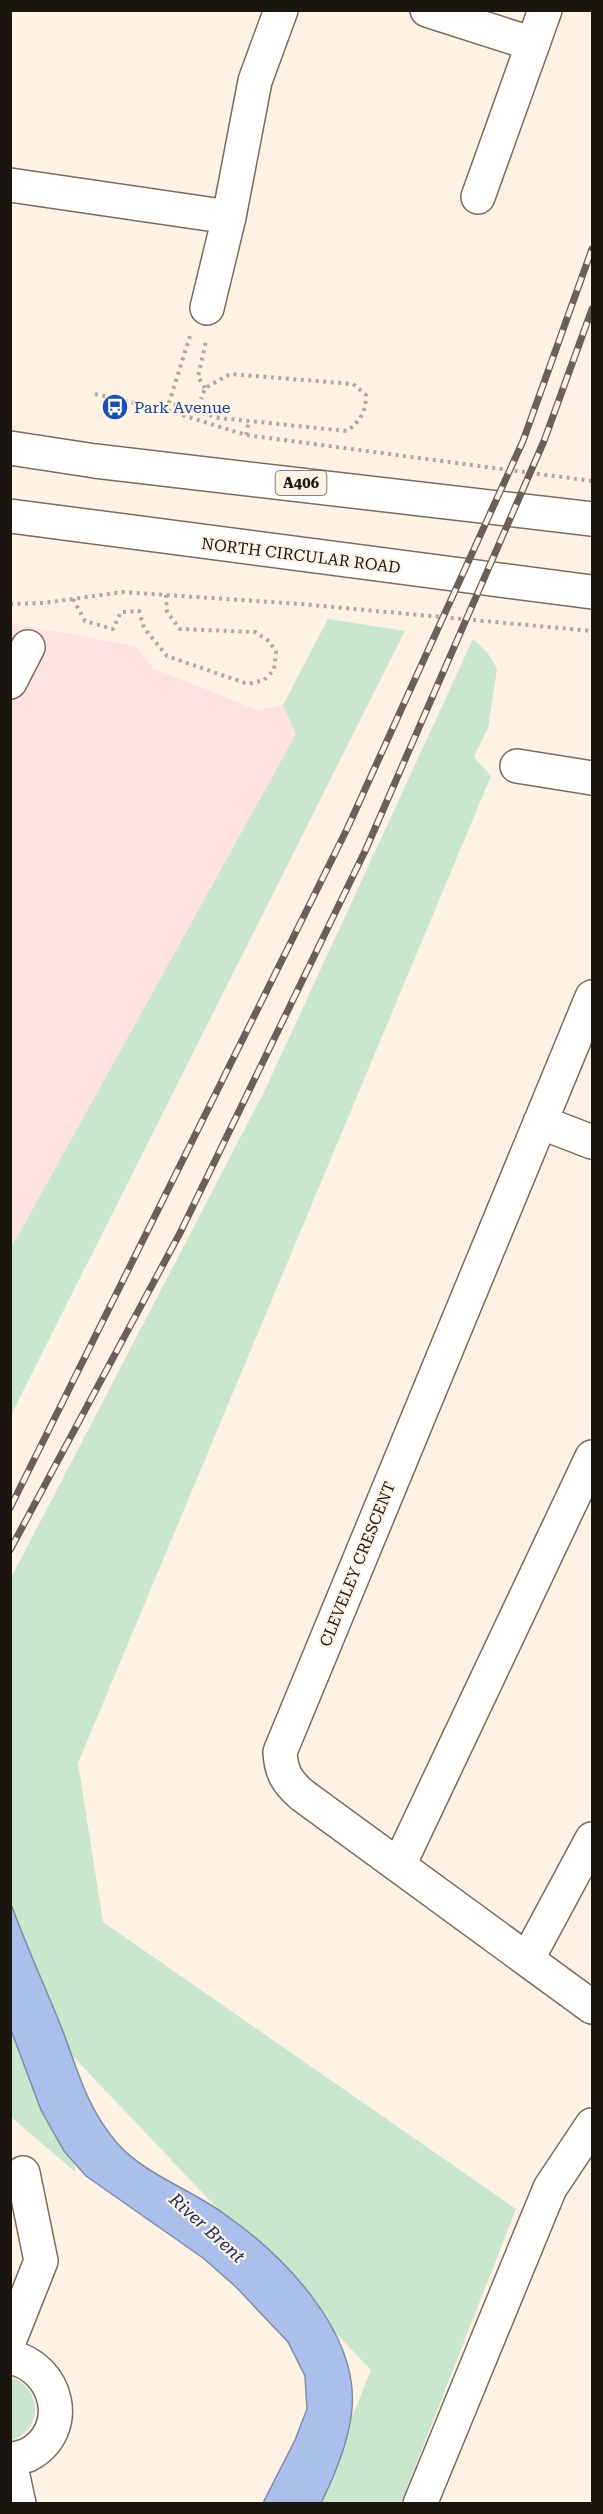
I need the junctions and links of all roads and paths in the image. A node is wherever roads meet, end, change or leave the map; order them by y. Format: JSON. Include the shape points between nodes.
{"nodes":[{"id":1,"x":281,"y":10,"type":"edge"},
{"id":2,"x":427,"y":10,"type":"edge"},
{"id":3,"x":545,"y":10,"type":"edge"},
{"id":4,"x":533,"y":44,"type":"junction"},
{"id":5,"x":10,"y":185,"type":"edge"},
{"id":6,"x":478,"y":197,"type":"dead end"},
{"id":7,"x":229,"y":217,"type":"junction"},
{"id":8,"x":207,"y":323,"type":"junction"},
{"id":9,"x":205,"y":388,"type":"junction"},
{"id":10,"x":95,"y":394,"type":"dead end"},
{"id":11,"x":201,"y":399,"type":"dead end"},
{"id":12,"x":169,"y":403,"type":"junction"},
{"id":13,"x":166,"y":410,"type":"junction"},
{"id":14,"x":249,"y":421,"type":"junction"},
{"id":15,"x":246,"y":435,"type":"junction"},
{"id":16,"x":10,"y":448,"type":"edge"},
{"id":17,"x":592,"y":481,"type":"edge"},
{"id":18,"x":10,"y":516,"type":"edge"},
{"id":19,"x":592,"y":519,"type":"edge"},
{"id":20,"x":132,"y":534,"type":"junction"},
{"id":21,"x":10,"y":537,"type":"edge"},
{"id":22,"x":592,"y":592,"type":"edge"},
{"id":23,"x":166,"y":596,"type":"junction"},
{"id":24,"x":73,"y":599,"type":"junction"},
{"id":25,"x":10,"y":604,"type":"edge"},
{"id":26,"x":592,"y":631,"type":"edge"},
{"id":27,"x":28,"y":647,"type":"dead end"},
{"id":28,"x":10,"y":682,"type":"edge"},
{"id":29,"x":517,"y":766,"type":"dead end"},
{"id":30,"x":592,"y":778,"type":"edge"},
{"id":31,"x":592,"y":997,"type":"edge"},
{"id":32,"x":540,"y":1122,"type":"junction"},
{"id":33,"x":592,"y":1142,"type":"edge"},
{"id":34,"x":592,"y":1457,"type":"edge"},
{"id":35,"x":592,"y":1839,"type":"edge"},
{"id":36,"x":399,"y":1865,"type":"junction"},
{"id":37,"x":528,"y":1958,"type":"junction"},
{"id":38,"x":592,"y":2007,"type":"edge"},
{"id":39,"x":592,"y":2126,"type":"edge"},
{"id":40,"x":23,"y":2173,"type":"dead end"},
{"id":41,"x":10,"y":2339,"type":"edge"},
{"id":42,"x":10,"y":2357,"type":"edge"},
{"id":43,"x":10,"y":2461,"type":"edge"},
{"id":44,"x":19,"y":2504,"type":"edge"},
{"id":45,"x":420,"y":2504,"type":"edge"}],
"edges":[{"from":1,"to":7,"type":"main road","via":[[255,81]]},
{"from":2,"to":4,"type":"main road"},
{"from":3,"to":4,"type":"main road"},
{"from":4,"to":6,"type":"main road"},
{"from":5,"to":7,"type":"main road"},
{"from":7,"to":8,"type":"main road"},
{"from":8,"to":9,"type":"path","via":[[198,377]]},
{"from":8,"to":12,"type":"path","via":[[194,324]]},
{"from":9,"to":11,"type":"path"},
{"from":9,"to":14,"type":"path","via":[[230,374],[353,384],[366,395],[366,408],[347,431]]},
{"from":10,"to":13,"type":"path"},
{"from":12,"to":13,"type":"path"},
{"from":12,"to":14,"type":"path","via":[[219,418]]},
{"from":13,"to":15,"type":"path"},
{"from":14,"to":15,"type":"path"},
{"from":15,"to":17,"type":"path"},
{"from":16,"to":19,"type":"main road","number":"A406"},
{"from":18,"to":20,"type":"main road","name":"NORTH CIRCULAR ROAD"},
{"from":20,"to":21,"type":"main road"},
{"from":20,"to":22,"type":"main road","name":"NORTH CIRCULAR ROAD"},
{"from":23,"to":24,"type":"path","via":[[123,592]]},
{"from":23,"to":24,"type":"path","via":[[167,612],[180,629],[255,632],[269,641],[276,652],[274,670],[264,680],[248,684],[167,656],[144,628],[139,610],[120,612],[113,629],[85,621]]},
{"from":23,"to":26,"type":"path","via":[[301,604]]},
{"from":24,"to":25,"type":"path"},
{"from":27,"to":28,"type":"main road"},
{"from":29,"to":30,"type":"main road"},
{"from":31,"to":32,"type":"main road","name":"CLEVELEY CRESCENT"},
{"from":32,"to":33,"type":"main road"},
{"from":32,"to":36,"type":"main road","name":"CLEVELEY CRESCENT","via":[[280,1752],[280,1769],[290,1784]]},
{"from":34,"to":36,"type":"main road"},
{"from":35,"to":37,"type":"main road"},
{"from":36,"to":37,"type":"main road","name":"CLEVELEY CRESCENT"},
{"from":37,"to":38,"type":"main road","name":"CLEVELEY CRESCENT"},
{"from":39,"to":45,"type":"main road","via":[[550,2188]]},
{"from":40,"to":41,"type":"main road","via":[[41,2261]]},
{"from":42,"to":43,"type":"main road","via":[[39,2370],[51,2386],[56,2405],[53,2425],[44,2442],[29,2454]]},
{"from":43,"to":44,"type":"main road"}]}
